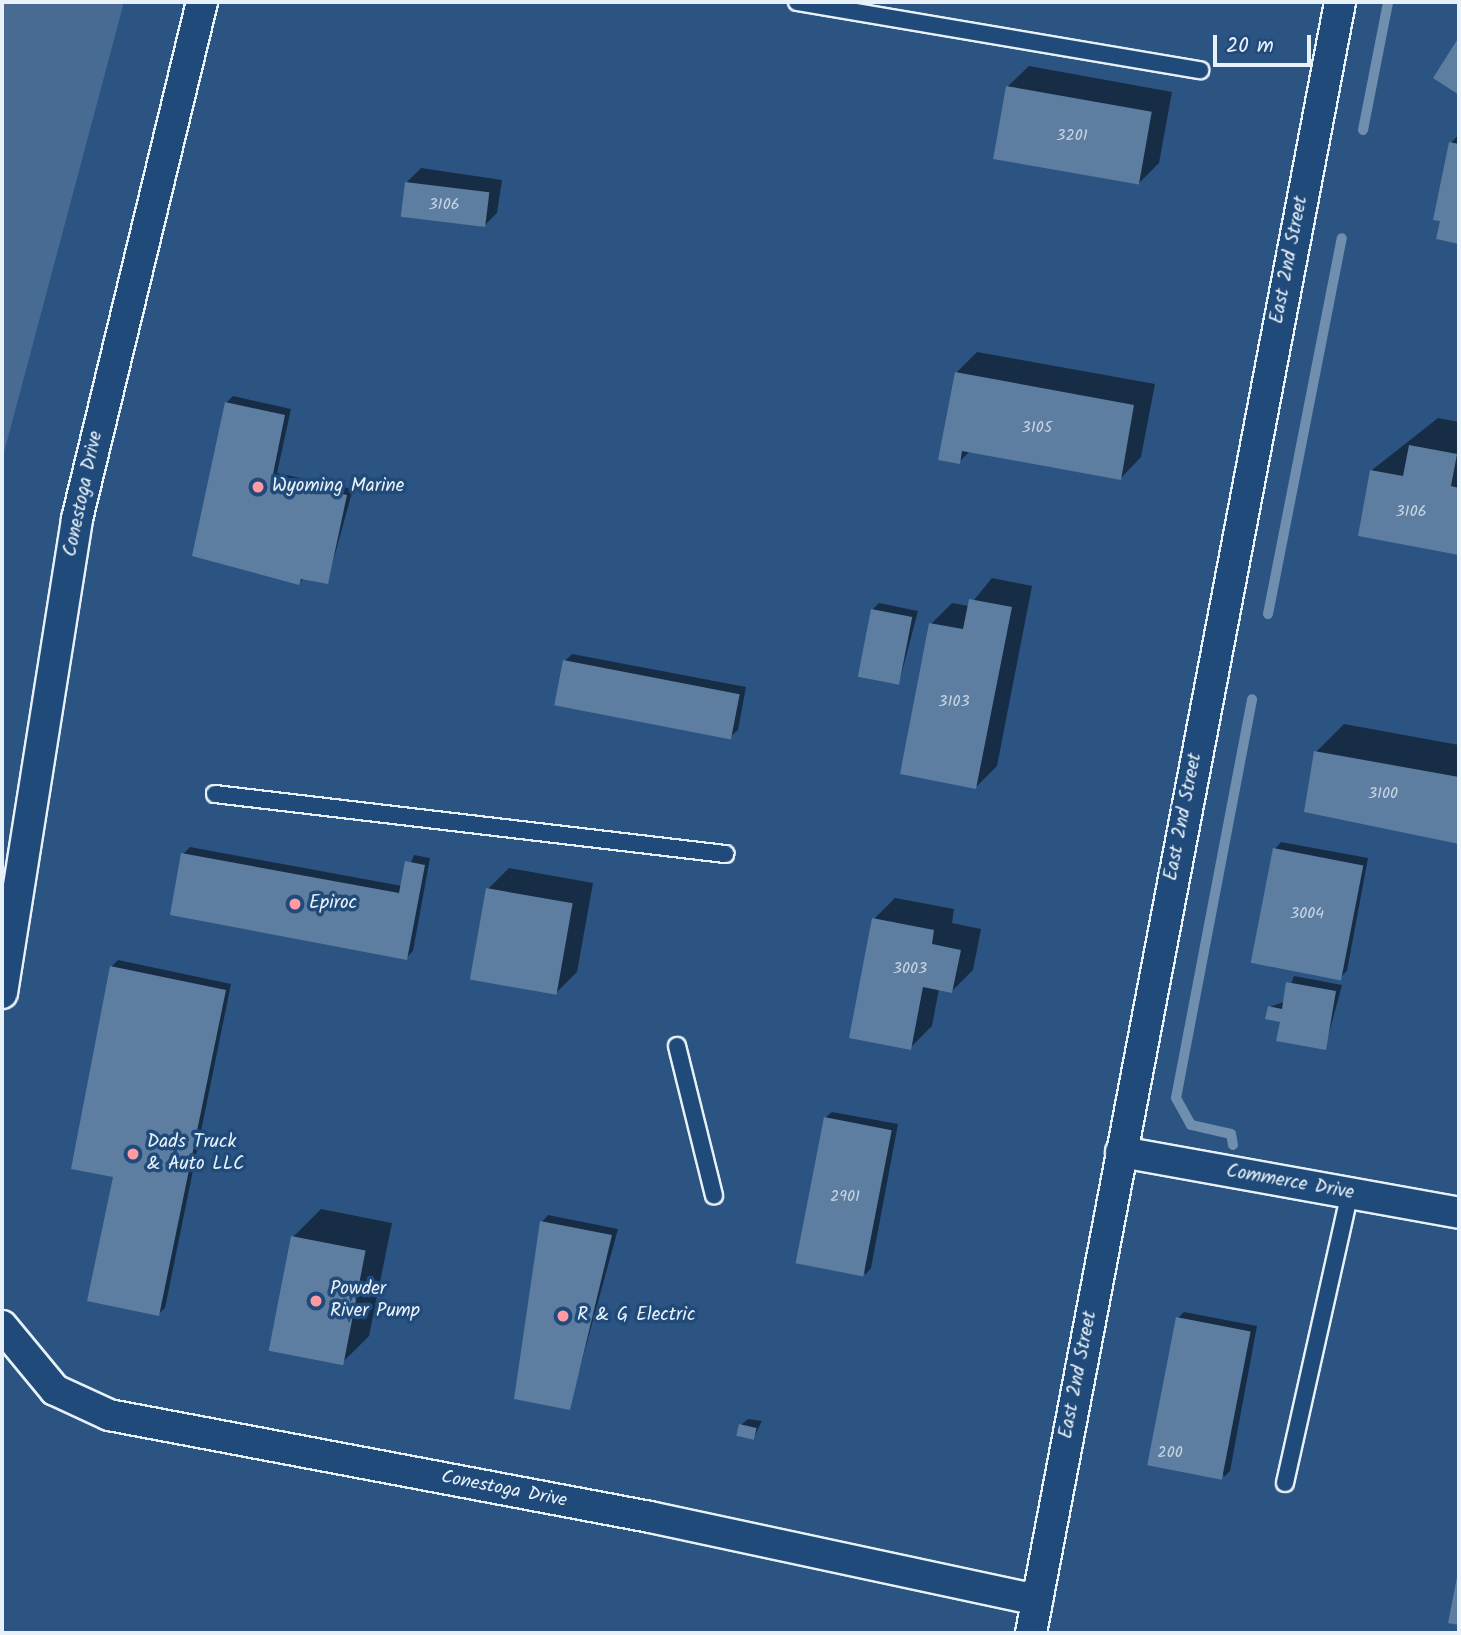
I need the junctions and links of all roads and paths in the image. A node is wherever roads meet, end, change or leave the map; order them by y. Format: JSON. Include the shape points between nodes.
{"nodes":[{"id":1,"x":202,"y":2,"type":"edge"},
{"id":2,"x":797,"y":2,"type":"edge"},
{"id":3,"x":1339,"y":2,"type":"edge"},
{"id":4,"x":1200,"y":70,"type":"dead end"},
{"id":5,"x":215,"y":794,"type":"dead end"},
{"id":6,"x":724,"y":854,"type":"dead end"},
{"id":7,"x":2,"y":993,"type":"edge"},
{"id":8,"x":677,"y":1046,"type":"dead end"},
{"id":9,"x":1121,"y":1152,"type":"junction"},
{"id":10,"x":1350,"y":1194,"type":"junction"},
{"id":11,"x":713,"y":1196,"type":"dead end"},
{"id":12,"x":1459,"y":1213,"type":"edge"},
{"id":13,"x":6,"y":1346,"type":"edge"},
{"id":14,"x":1285,"y":1483,"type":"dead end"},
{"id":15,"x":1037,"y":1600,"type":"junction"},
{"id":16,"x":1031,"y":1633,"type":"edge"}],
"edges":[{"from":1,"to":7,"type":"street","name":"Conestoga Drive","via":[[77,519]]},
{"from":2,"to":4,"type":"lane"},
{"from":3,"to":9,"type":"street","name":"East 2nd Street"},
{"from":5,"to":6,"type":"lane"},
{"from":8,"to":11,"type":"lane"},
{"from":9,"to":10,"type":"street","name":"Commerce Drive"},
{"from":9,"to":15,"type":"street","name":"East 2nd Street"},
{"from":10,"to":12,"type":"street","name":"Commerce Drive"},
{"from":10,"to":14,"type":"lane"},
{"from":13,"to":15,"type":"street","name":"Conestoga Drive","via":[[55,1390],[109,1415],[650,1517]]},
{"from":15,"to":16,"type":"street","name":"East 2nd Street"}]}
